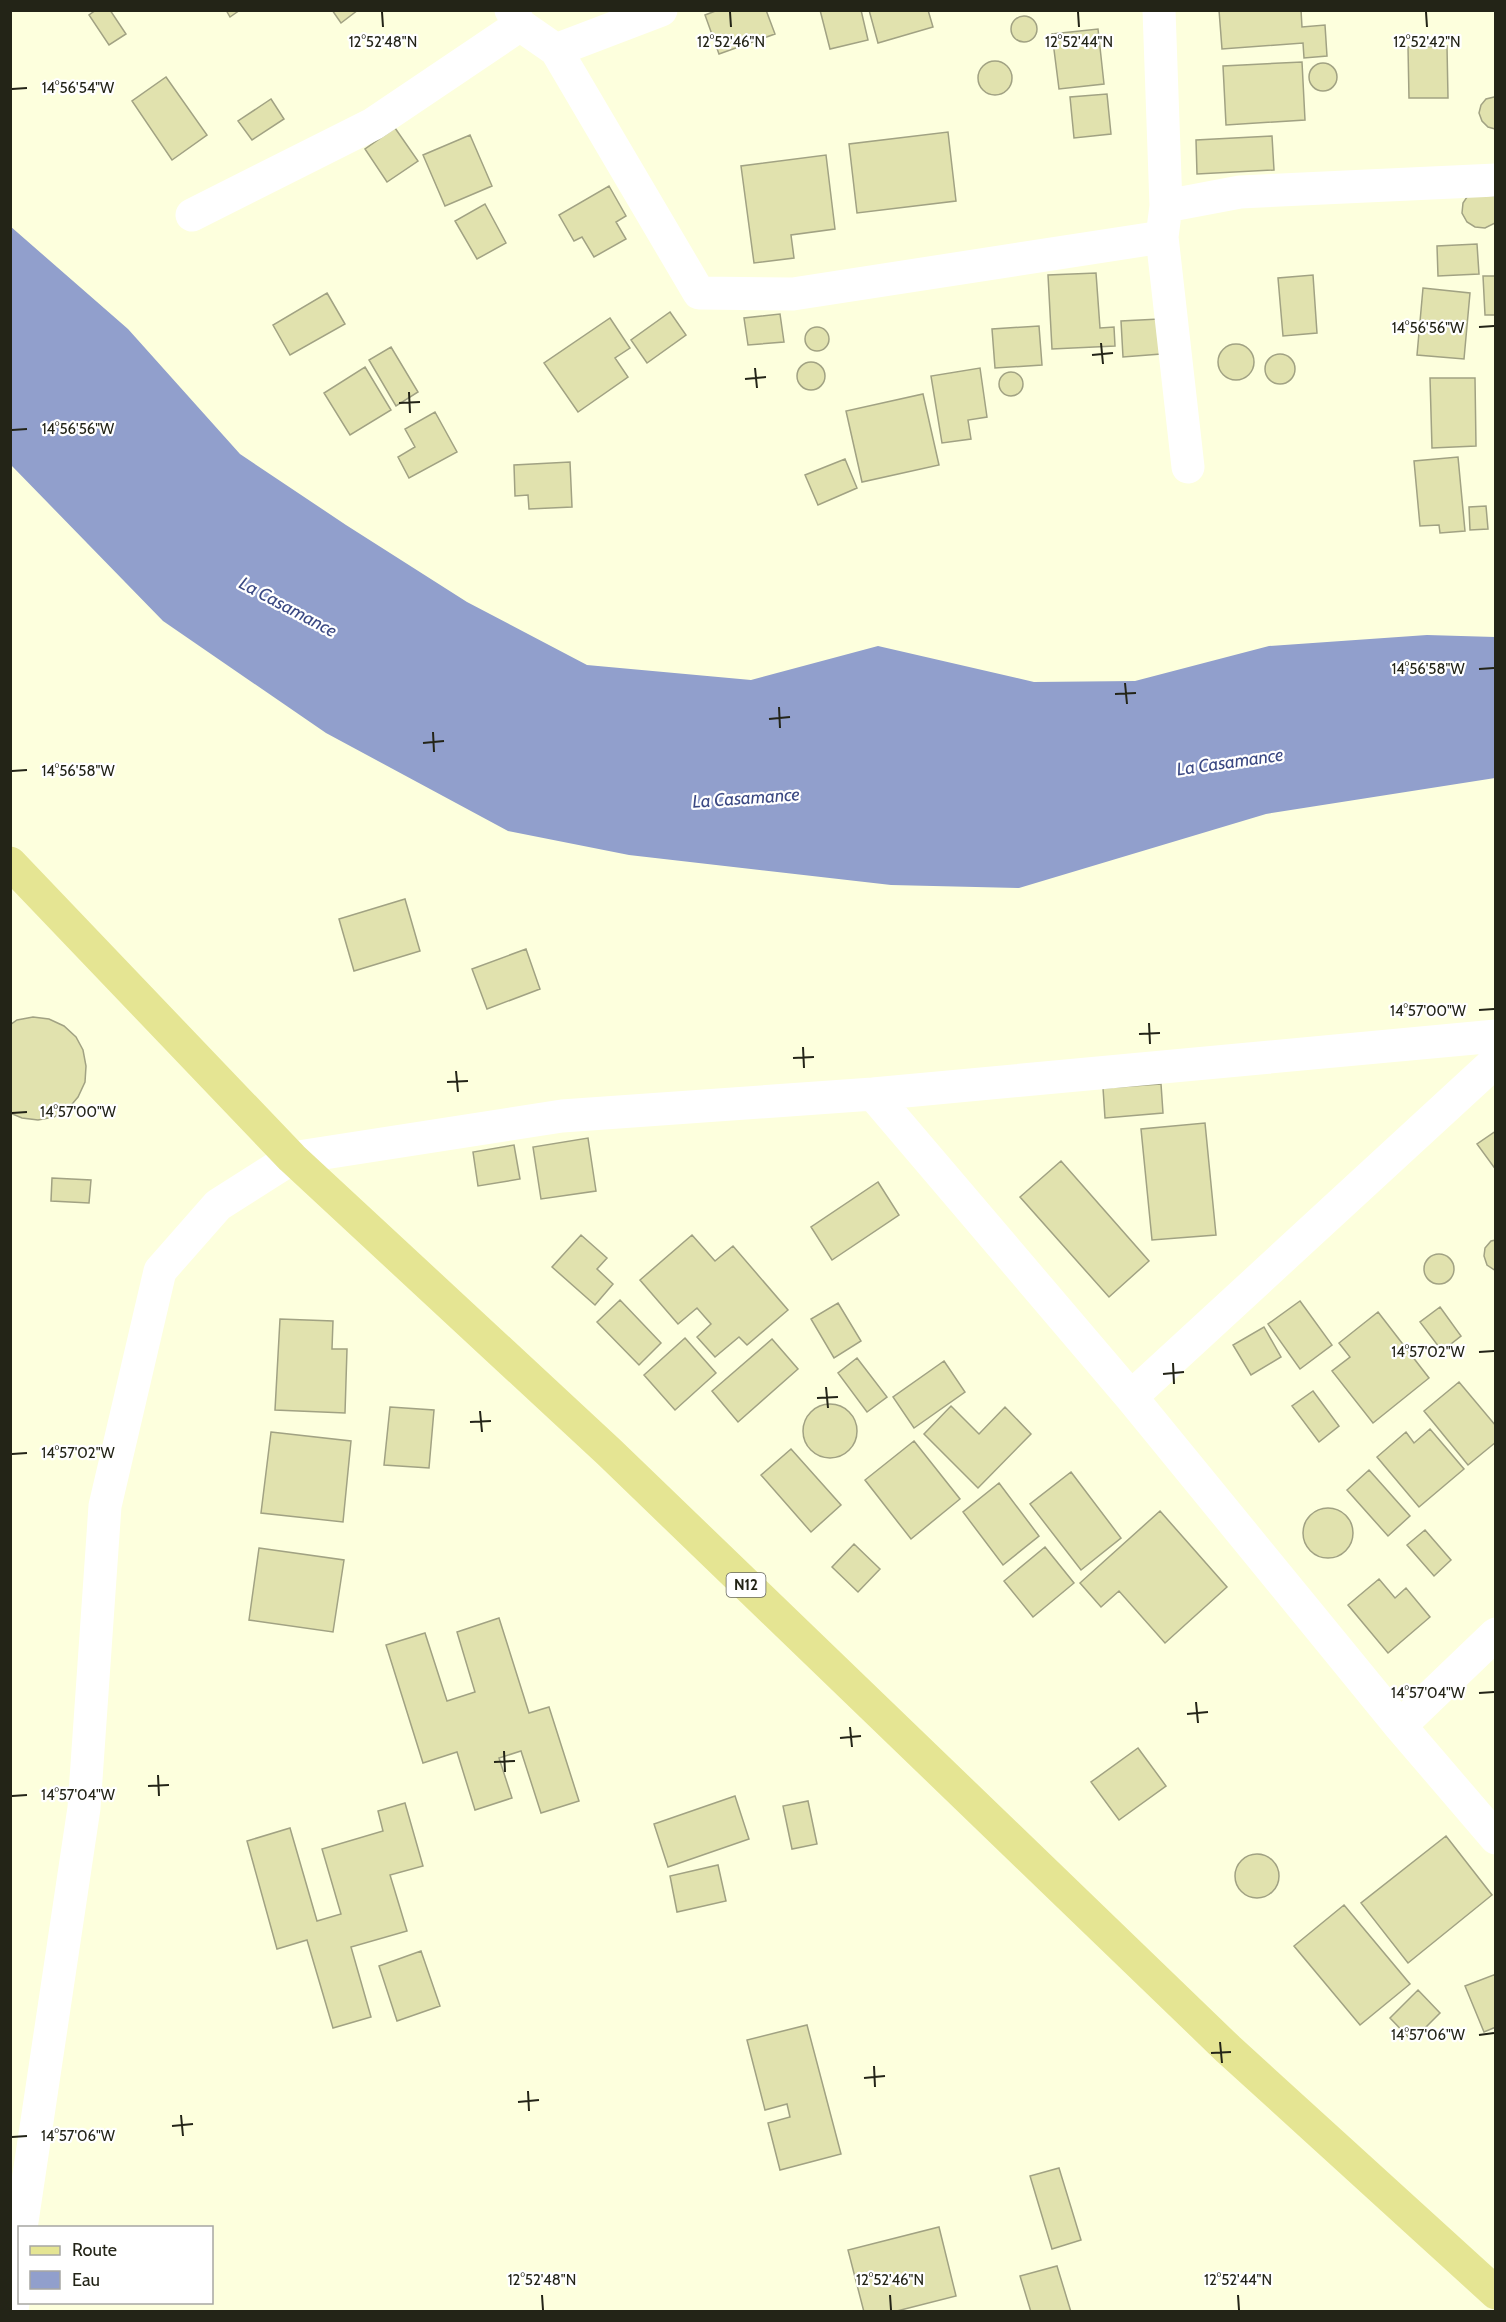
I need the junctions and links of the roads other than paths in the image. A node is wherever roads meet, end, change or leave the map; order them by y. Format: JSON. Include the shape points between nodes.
{"nodes":[{"id":1,"x":661,"y":10,"type":"edge"},
{"id":2,"x":1159,"y":10,"type":"edge"},
{"id":3,"x":515,"y":18,"type":"edge"},
{"id":4,"x":556,"y":50,"type":"junction"},
{"id":5,"x":1496,"y":180,"type":"edge"},
{"id":6,"x":192,"y":215,"type":"dead end"},
{"id":7,"x":1164,"y":221,"type":"junction"},
{"id":8,"x":1188,"y":467,"type":"dead end"},
{"id":9,"x":10,"y":863,"type":"edge"},
{"id":10,"x":1496,"y":1036,"type":"edge"},
{"id":11,"x":1496,"y":1061,"type":"edge"},
{"id":12,"x":873,"y":1094,"type":"junction"},
{"id":13,"x":292,"y":1158,"type":"junction"},
{"id":14,"x":1131,"y":1396,"type":"junction"},
{"id":15,"x":1496,"y":1634,"type":"edge"},
{"id":16,"x":1400,"y":1726,"type":"junction"},
{"id":17,"x":1496,"y":1838,"type":"edge"},
{"id":18,"x":21,"y":2226,"type":"edge"},
{"id":19,"x":18,"y":2256,"type":"edge"},
{"id":20,"x":1496,"y":2293,"type":"edge"},
{"id":21,"x":12,"y":2312,"type":"edge"}],
"edges":[{"from":1,"to":4,"type":"street"},
{"from":2,"to":7,"type":"street"},
{"from":3,"to":4,"type":"street"},
{"from":3,"to":6,"type":"street","via":[[373,124]]},
{"from":4,"to":7,"type":"street","via":[[699,293],[794,294]]},
{"from":5,"to":7,"type":"street","via":[[1240,192]]},
{"from":7,"to":8,"type":"street"},
{"from":9,"to":13,"type":"main road","number":"N12"},
{"from":10,"to":12,"type":"street"},
{"from":11,"to":14,"type":"street"},
{"from":12,"to":13,"type":"street","via":[[562,1116]]},
{"from":12,"to":14,"type":"street"},
{"from":13,"to":18,"type":"street","via":[[218,1205],[160,1271],[105,1506],[84,1808]]},
{"from":13,"to":20,"type":"main road","number":"N12","via":[[618,1460],[1228,2049]]},
{"from":14,"to":16,"type":"street"},
{"from":15,"to":16,"type":"street"},
{"from":16,"to":17,"type":"street"},
{"from":19,"to":21,"type":"street"}]}
